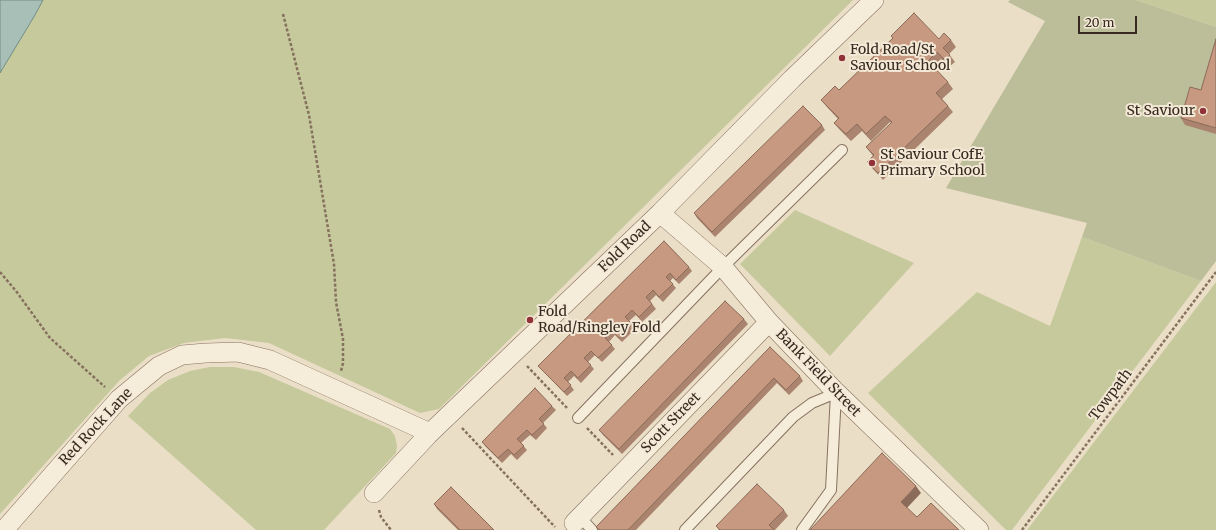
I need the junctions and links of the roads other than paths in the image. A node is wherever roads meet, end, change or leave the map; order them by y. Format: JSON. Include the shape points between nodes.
{"nodes":[{"id":1,"x":874,"y":0,"type":"edge"},
{"id":2,"x":842,"y":150,"type":"dead end"},
{"id":3,"x":660,"y":213,"type":"junction"},
{"id":4,"x":724,"y":267,"type":"junction"},
{"id":5,"x":769,"y":322,"type":"junction"},
{"id":6,"x":836,"y":393,"type":"junction"},
{"id":7,"x":578,"y":418,"type":"dead end"},
{"id":8,"x":430,"y":433,"type":"junction"},
{"id":9,"x":374,"y":492,"type":"dead end"},
{"id":10,"x":576,"y":525,"type":"edge"},
{"id":11,"x":11,"y":528,"type":"edge"},
{"id":12,"x":685,"y":530,"type":"edge"},
{"id":13,"x":802,"y":530,"type":"edge"},
{"id":14,"x":979,"y":530,"type":"edge"}],
"edges":[{"from":1,"to":3,"type":"street","name":"Fold Road"},
{"from":2,"to":4,"type":"lane"},
{"from":3,"to":4,"type":"street","name":"Bank Field Street"},
{"from":3,"to":8,"type":"street","name":"Fold Road"},
{"from":4,"to":5,"type":"street","name":"Bank Field Street"},
{"from":4,"to":7,"type":"lane"},
{"from":5,"to":6,"type":"street","name":"Bank Field Street"},
{"from":5,"to":10,"type":"street","name":"Scott Street"},
{"from":6,"to":12,"type":"lane","via":[[812,403],[793,417]]},
{"from":6,"to":13,"type":"lane","via":[[831,490]]},
{"from":6,"to":14,"type":"street","name":"Bank Field Street"},
{"from":8,"to":9,"type":"street","name":"Fold Road"},
{"from":8,"to":11,"type":"street","name":"Red Rock Lane","via":[[270,360],[238,352],[182,355],[158,366],[119,399]]}]}
